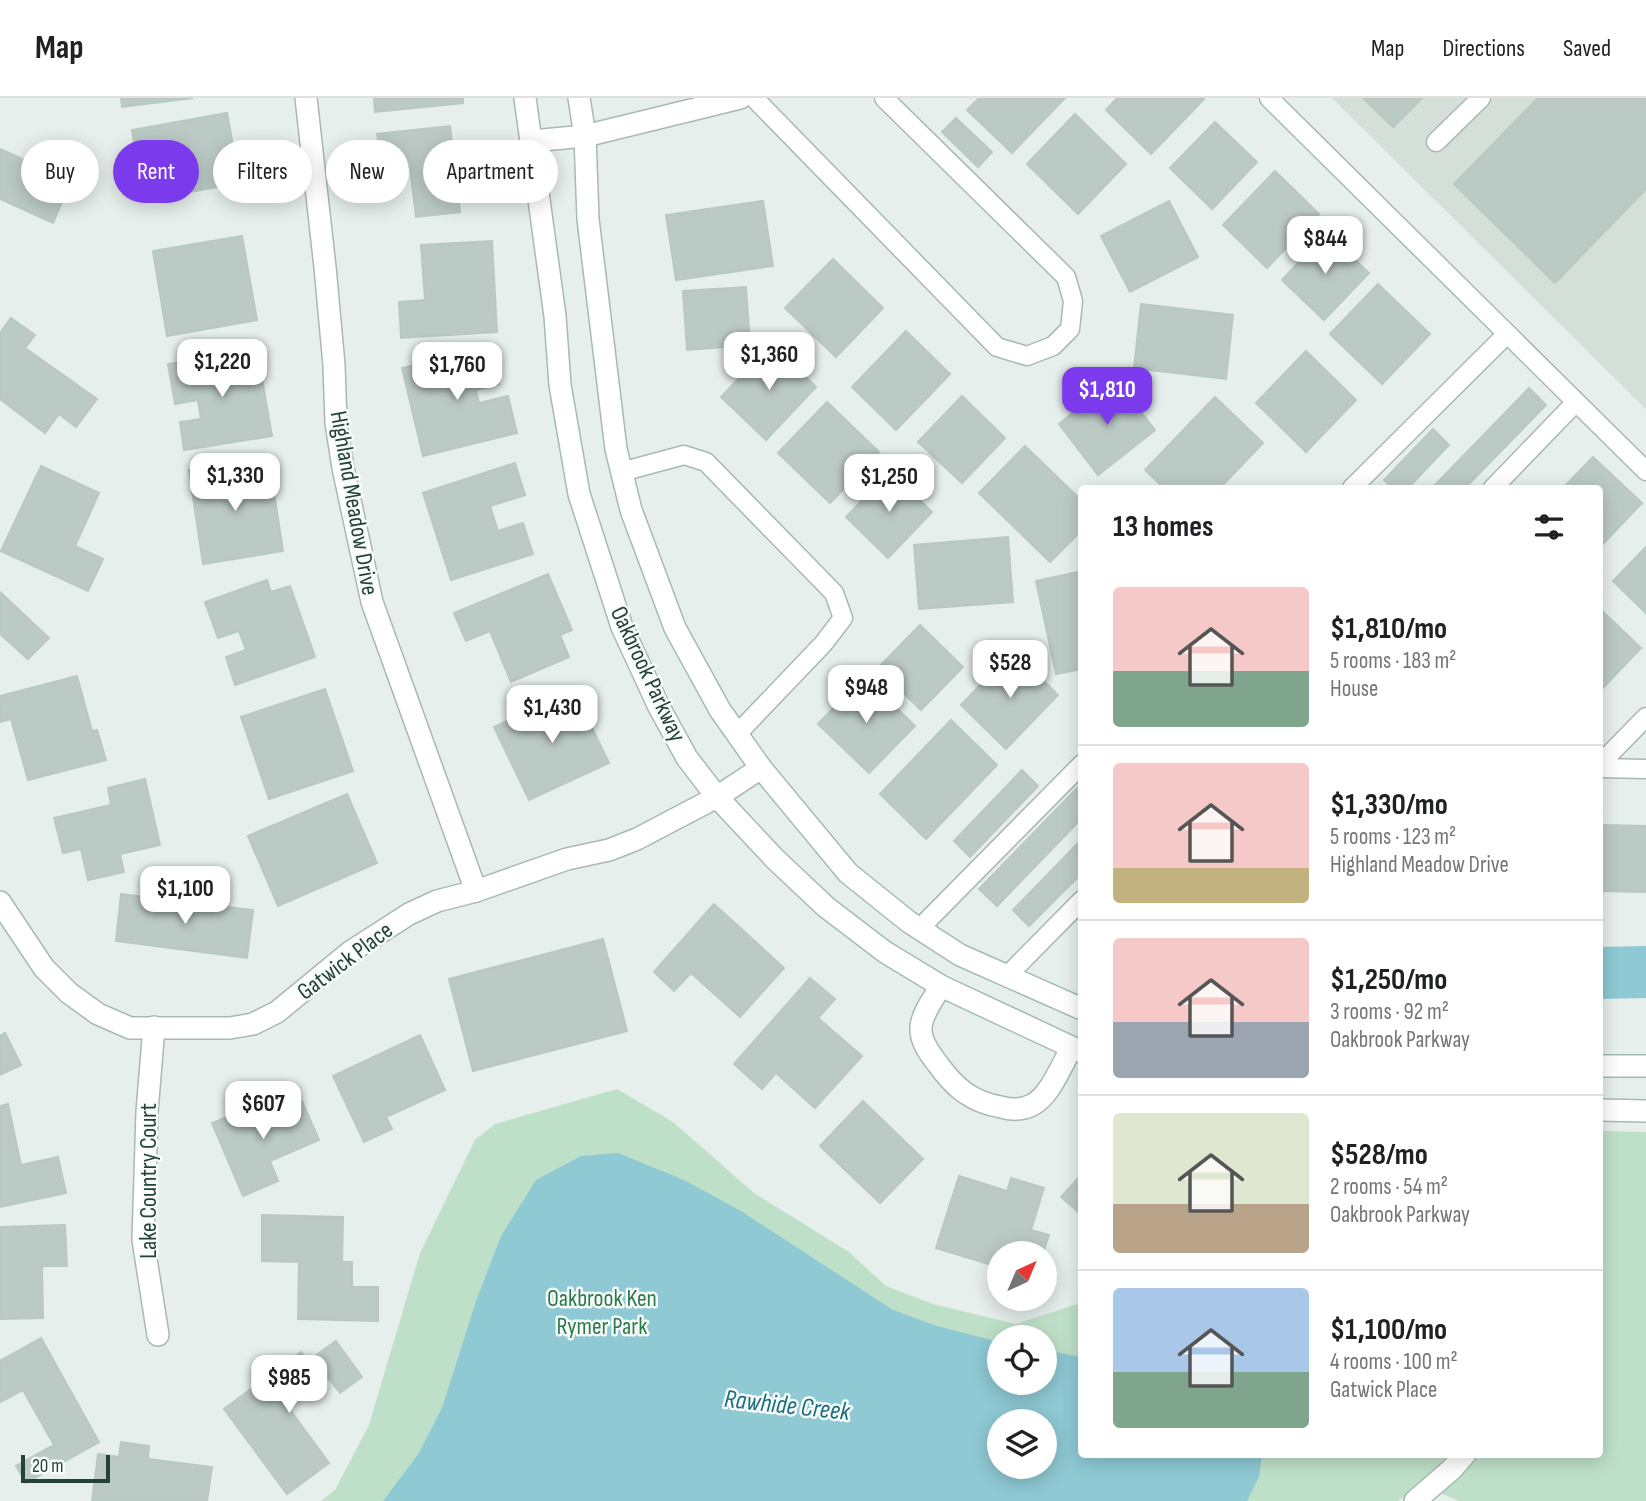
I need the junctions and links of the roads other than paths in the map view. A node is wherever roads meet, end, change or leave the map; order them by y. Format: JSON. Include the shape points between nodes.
{"nodes":[{"id":1,"x":306,"y":98,"type":"edge"},
{"id":2,"x":525,"y":98,"type":"edge"},
{"id":3,"x":579,"y":98,"type":"edge"},
{"id":4,"x":740,"y":98,"type":"edge"},
{"id":5,"x":754,"y":98,"type":"edge"},
{"id":6,"x":884,"y":98,"type":"edge"},
{"id":7,"x":1269,"y":98,"type":"edge"},
{"id":8,"x":1481,"y":98,"type":"edge"},
{"id":9,"x":585,"y":136,"type":"junction"},
{"id":10,"x":532,"y":140,"type":"edge"},
{"id":11,"x":543,"y":140,"type":"edge"},
{"id":12,"x":1436,"y":142,"type":"dead end"},
{"id":13,"x":540,"y":203,"type":"edge"},
{"id":14,"x":1507,"y":334,"type":"junction"},
{"id":15,"x":1576,"y":402,"type":"junction"},
{"id":16,"x":1646,"y":471,"type":"edge"},
{"id":17,"x":621,"y":472,"type":"junction"},
{"id":18,"x":1355,"y":485,"type":"edge"},
{"id":19,"x":1496,"y":485,"type":"edge"},
{"id":20,"x":1646,"y":717,"type":"edge"},
{"id":21,"x":737,"y":734,"type":"junction"},
{"id":22,"x":1603,"y":763,"type":"edge"},
{"id":23,"x":1603,"y":766,"type":"edge"},
{"id":24,"x":761,"y":768,"type":"junction"},
{"id":25,"x":1078,"y":768,"type":"edge"},
{"id":26,"x":1646,"y":769,"type":"edge"},
{"id":27,"x":717,"y":797,"type":"junction"},
{"id":28,"x":476,"y":891,"type":"junction"},
{"id":29,"x":0,"y":902,"type":"edge"},
{"id":30,"x":1078,"y":904,"type":"edge"},
{"id":31,"x":919,"y":929,"type":"junction"},
{"id":32,"x":1007,"y":976,"type":"junction"},
{"id":33,"x":940,"y":986,"type":"junction"},
{"id":34,"x":1078,"y":1007,"type":"edge"},
{"id":35,"x":154,"y":1027,"type":"junction"},
{"id":36,"x":1076,"y":1050,"type":"edge"},
{"id":37,"x":1603,"y":1066,"type":"edge"},
{"id":38,"x":1646,"y":1066,"type":"edge"},
{"id":39,"x":1603,"y":1110,"type":"edge"},
{"id":40,"x":1646,"y":1111,"type":"edge"},
{"id":41,"x":158,"y":1335,"type":"dead end"},
{"id":42,"x":1462,"y":1458,"type":"edge"},
{"id":43,"x":1415,"y":1501,"type":"edge"}],
"edges":[{"from":1,"to":28,"type":"street","name":"Highland Meadow Drive","via":[[336,424],[348,495],[372,602]]},
{"from":2,"to":10,"type":"street","name":"Oakbrook Parkway"},
{"from":3,"to":9,"type":"street","name":"Oakbrook Parkway"},
{"from":4,"to":9,"type":"street"},
{"from":5,"to":6,"type":"lane","via":[[997,347],[1027,356],[1054,346],[1070,329],[1073,302],[1066,277]]},
{"from":7,"to":14,"type":"lane"},
{"from":8,"to":12,"type":"lane"},
{"from":9,"to":11,"type":"street"},
{"from":9,"to":17,"type":"street","name":"Oakbrook Parkway","via":[[588,219]]},
{"from":13,"to":27,"type":"street","name":"Oakbrook Parkway","via":[[560,385],[579,494],[622,627],[687,758]]},
{"from":14,"to":15,"type":"lane"},
{"from":14,"to":18,"type":"lane"},
{"from":15,"to":16,"type":"lane"},
{"from":15,"to":19,"type":"lane"},
{"from":17,"to":21,"type":"street","name":"Oakbrook Parkway","via":[[675,628]]},
{"from":17,"to":21,"type":"lane","via":[[684,454],[706,462],[834,593],[842,618]]},
{"from":20,"to":22,"type":"lane"},
{"from":21,"to":24,"type":"street","name":"Oakbrook Parkway"},
{"from":23,"to":26,"type":"lane"},
{"from":24,"to":27,"type":"street","name":"Gatwick Place"},
{"from":24,"to":31,"type":"street","name":"Oakbrook Parkway","via":[[848,873]]},
{"from":25,"to":31,"type":"lane"},
{"from":27,"to":28,"type":"street","name":"Gatwick Place","via":[[637,839]]},
{"from":27,"to":33,"type":"street","name":"Oakbrook Parkway","via":[[827,907]]},
{"from":28,"to":35,"type":"street","name":"Gatwick Place","via":[[437,901],[380,932],[277,1012],[253,1024]]},
{"from":29,"to":35,"type":"street","name":"Gatwick Place","via":[[44,968],[69,993],[98,1014],[130,1028]]},
{"from":30,"to":32,"type":"lane"},
{"from":31,"to":32,"type":"street","name":"Oakbrook Parkway","via":[[960,955]]},
{"from":32,"to":34,"type":"street","name":"Oakbrook Parkway"},
{"from":33,"to":36,"type":"street","name":"Oakbrook Parkway"},
{"from":33,"to":36,"type":"street","via":[[920,1030],[926,1049],[949,1080],[973,1099],[1009,1109],[1033,1105]]},
{"from":35,"to":41,"type":"street","name":"Lake Country Court","via":[[143,1240]]},
{"from":37,"to":38,"type":"street"},
{"from":39,"to":40,"type":"street"},
{"from":42,"to":43,"type":"street"}]}
